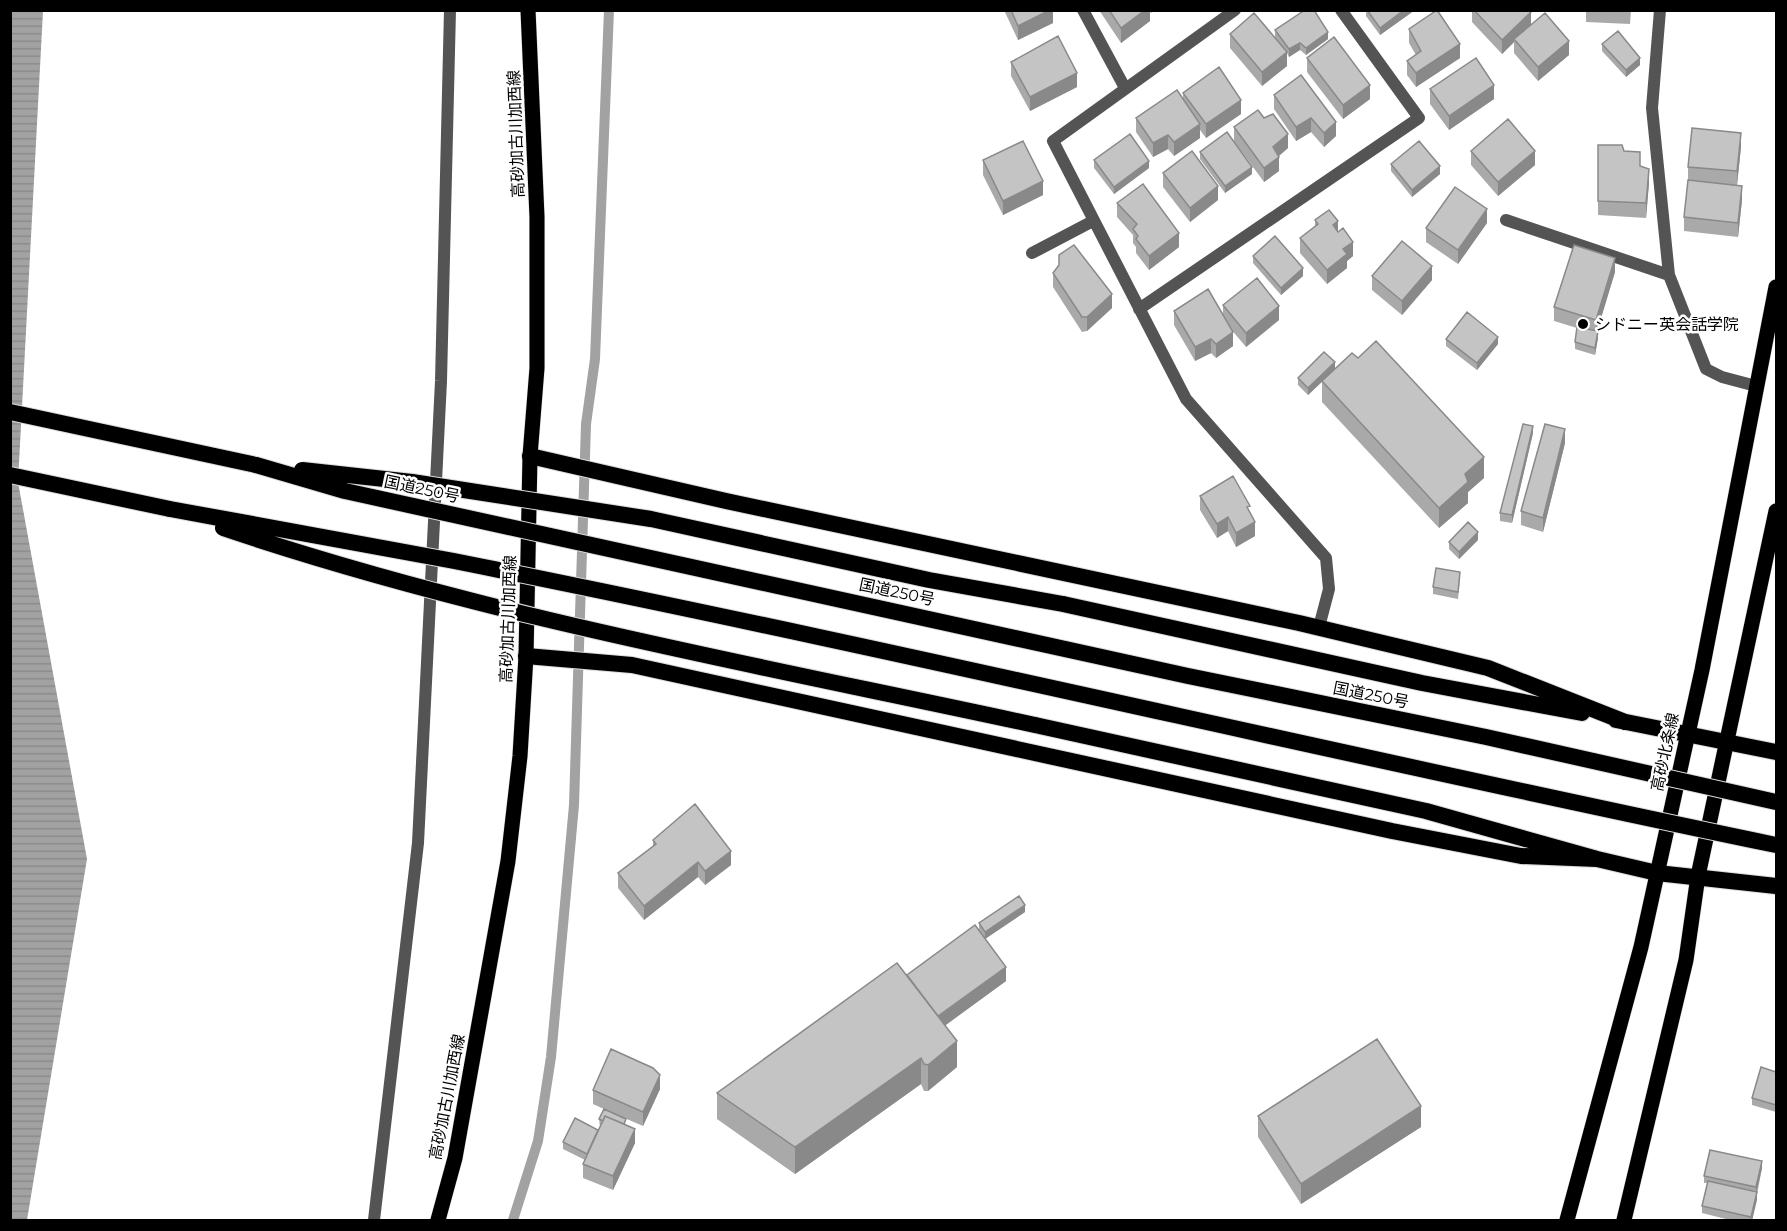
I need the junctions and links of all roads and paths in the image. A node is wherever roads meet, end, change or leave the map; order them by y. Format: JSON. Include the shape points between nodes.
{"nodes":[{"id":1,"x":450,"y":10,"type":"edge"},
{"id":2,"x":528,"y":10,"type":"edge"},
{"id":3,"x":1083,"y":10,"type":"edge"},
{"id":4,"x":1235,"y":10,"type":"edge"},
{"id":5,"x":1341,"y":10,"type":"edge"},
{"id":6,"x":1660,"y":10,"type":"edge"},
{"id":7,"x":1125,"y":88,"type":"junction"},
{"id":8,"x":1506,"y":220,"type":"dead end"},
{"id":9,"x":1093,"y":221,"type":"junction"},
{"id":10,"x":1032,"y":253,"type":"dead end"},
{"id":11,"x":1669,"y":275,"type":"junction"},
{"id":12,"x":1776,"y":287,"type":"edge"},
{"id":13,"x":1139,"y":309,"type":"junction"},
{"id":14,"x":1756,"y":386,"type":"junction"},
{"id":15,"x":10,"y":412,"type":"edge"},
{"id":16,"x":530,"y":456,"type":"junction"},
{"id":17,"x":256,"y":465,"type":"junction"},
{"id":18,"x":10,"y":475,"type":"edge"},
{"id":19,"x":170,"y":509,"type":"junction"},
{"id":20,"x":1776,"y":511,"type":"edge"},
{"id":21,"x":1319,"y":627,"type":"junction"},
{"id":22,"x":526,"y":656,"type":"junction"},
{"id":23,"x":1625,"y":722,"type":"junction"},
{"id":24,"x":1687,"y":734,"type":"junction"},
{"id":25,"x":1725,"y":742,"type":"junction"},
{"id":26,"x":1776,"y":752,"type":"edge"},
{"id":27,"x":1776,"y":802,"type":"edge"},
{"id":28,"x":1707,"y":831,"type":"junction"},
{"id":29,"x":1776,"y":845,"type":"edge"},
{"id":30,"x":1597,"y":859,"type":"junction"},
{"id":31,"x":1658,"y":873,"type":"junction"},
{"id":32,"x":1698,"y":876,"type":"junction"},
{"id":33,"x":1776,"y":886,"type":"edge"},
{"id":34,"x":374,"y":1221,"type":"edge"},
{"id":35,"x":438,"y":1221,"type":"edge"},
{"id":36,"x":1567,"y":1221,"type":"edge"},
{"id":37,"x":1624,"y":1221,"type":"edge"}],
"edges":[{"from":1,"to":34,"type":"street","via":[[441,381],[418,843]]},
{"from":2,"to":16,"type":"main road","name":"高砂加古川加西線","via":[[537,217],[537,368]]},
{"from":3,"to":7,"type":"street"},
{"from":4,"to":7,"type":"street"},
{"from":5,"to":13,"type":"street","via":[[1419,118]]},
{"from":6,"to":11,"type":"street","via":[[1652,108]]},
{"from":7,"to":9,"type":"street","via":[[1053,141]]},
{"from":8,"to":11,"type":"street"},
{"from":9,"to":10,"type":"street"},
{"from":9,"to":13,"type":"street"},
{"from":11,"to":14,"type":"street","via":[[1706,369]]},
{"from":12,"to":14,"type":"main road","name":"高砂北条線"},
{"from":13,"to":21,"type":"street","via":[[1186,399],[1326,558],[1329,589]]},
{"from":14,"to":24,"type":"main road","name":"高砂北条線"},
{"from":15,"to":17,"type":"highway","name":"国道250号"},
{"from":16,"to":21,"type":"highway"},
{"from":16,"to":22,"type":"main road","name":"高砂加古川加西線"},
{"from":17,"to":23,"type":"highway","bridge":true,"via":[[412,482],[651,519],[1422,683]]},
{"from":17,"to":27,"type":"highway","name":"国道250号","bridge":true,"via":[[345,490]]},
{"from":18,"to":19,"type":"highway"},
{"from":19,"to":28,"type":"highway","bridge":true,"via":[[465,564]]},
{"from":19,"to":30,"type":"highway","bridge":true,"via":[[306,556],[532,617],[1426,811]]},
{"from":20,"to":25,"type":"main road"},
{"from":21,"to":23,"type":"highway","via":[[1488,668]]},
{"from":22,"to":30,"type":"highway","via":[[632,665],[1521,856]]},
{"from":22,"to":35,"type":"main road","name":"高砂加古川加西線","via":[[508,861],[455,1158]]},
{"from":23,"to":24,"type":"highway"},
{"from":24,"to":25,"type":"highway"},
{"from":24,"to":31,"type":"main road","name":"高砂北条線"},
{"from":25,"to":26,"type":"highway"},
{"from":25,"to":28,"type":"main road"},
{"from":28,"to":29,"type":"highway","bridge":true},
{"from":28,"to":32,"type":"main road"},
{"from":30,"to":31,"type":"highway"},
{"from":31,"to":32,"type":"highway"},
{"from":31,"to":36,"type":"main road","name":"高砂北条線"},
{"from":32,"to":33,"type":"highway"},
{"from":32,"to":37,"type":"main road","via":[[1686,960]]}]}
